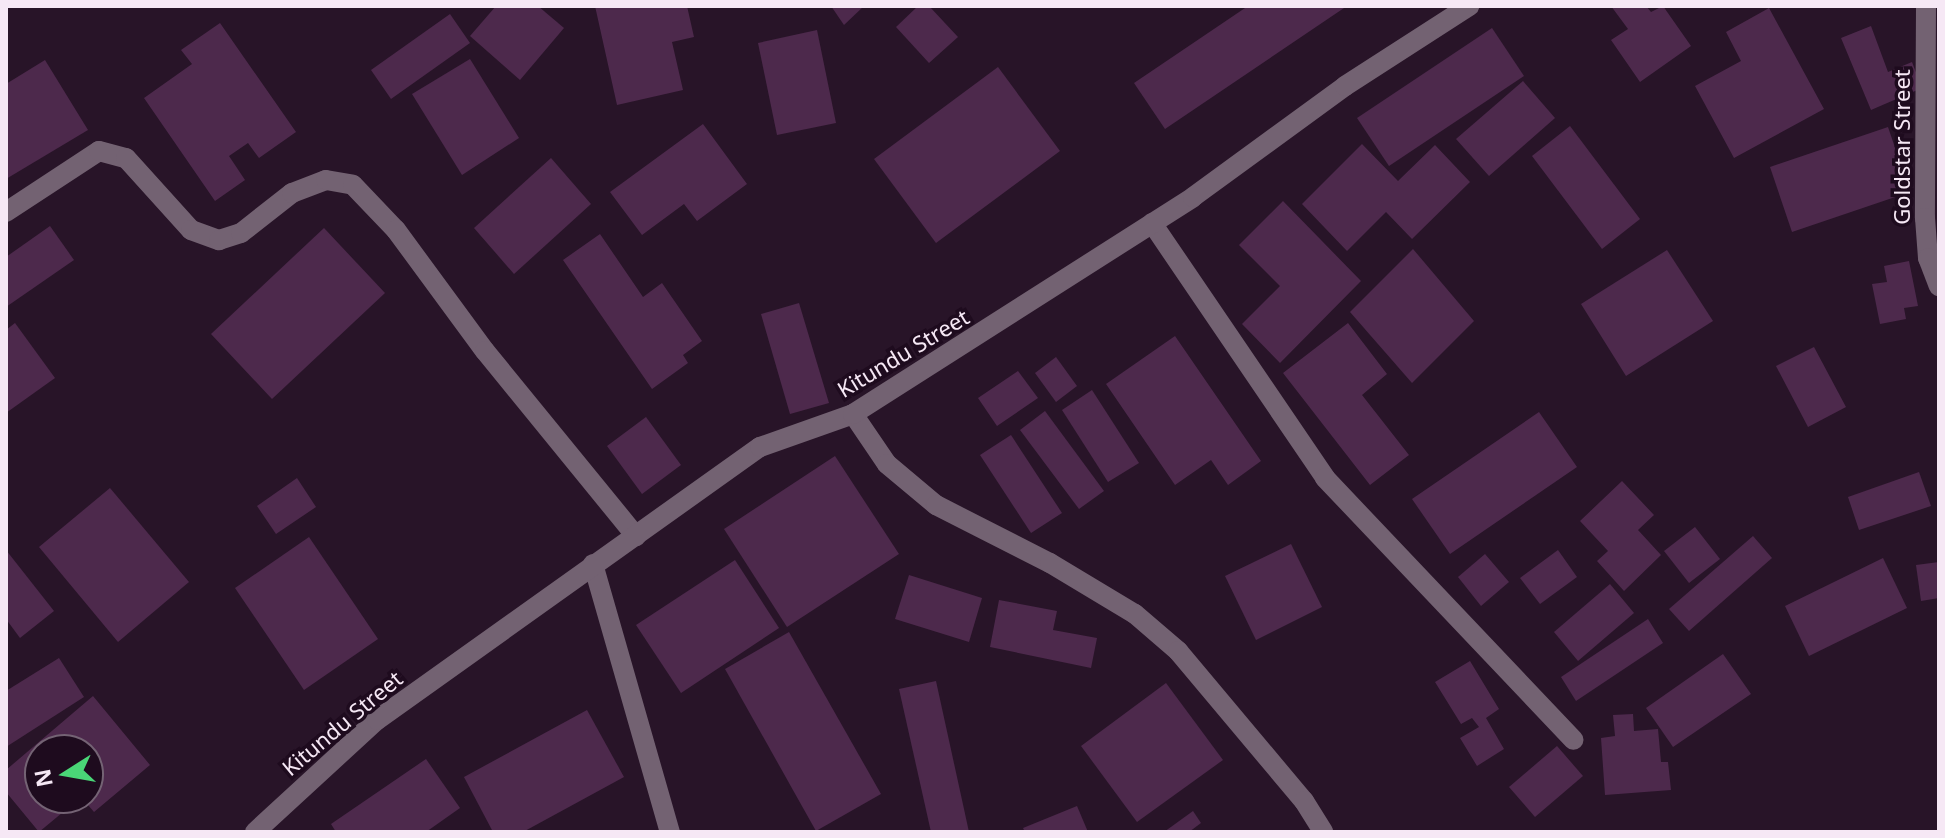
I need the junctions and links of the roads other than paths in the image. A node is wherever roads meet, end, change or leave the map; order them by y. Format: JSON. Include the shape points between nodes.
{"nodes":[{"id":1,"x":1469,"y":6,"type":"edge"},
{"id":2,"x":1926,"y":6,"type":"edge"},
{"id":3,"x":6,"y":212,"type":"edge"},
{"id":4,"x":1152,"y":223,"type":"junction"},
{"id":5,"x":1939,"y":286,"type":"edge"},
{"id":6,"x":853,"y":414,"type":"junction"},
{"id":7,"x":636,"y":536,"type":"junction"},
{"id":8,"x":593,"y":564,"type":"junction"},
{"id":9,"x":1574,"y":740,"type":"dead end"},
{"id":10,"x":255,"y":832,"type":"edge"},
{"id":11,"x":670,"y":832,"type":"edge"},
{"id":12,"x":1323,"y":832,"type":"edge"}],
"edges":[{"from":1,"to":4,"type":"street","name":"Kitundu Street","via":[[1345,86]]},
{"from":2,"to":5,"type":"street","name":"Goldstar Street","via":[[1925,218],[1928,258]]},
{"from":3,"to":7,"type":"street","via":[[99,151],[126,158],[191,230],[219,240],[241,233],[292,193],[326,180],[353,185],[396,230],[485,351]]},
{"from":4,"to":6,"type":"street","name":"Kitundu Street"},
{"from":4,"to":9,"type":"street","via":[[1325,478]]},
{"from":6,"to":7,"type":"street","name":"Kitundu Street","via":[[760,447]]},
{"from":6,"to":12,"type":"street","via":[[887,464],[936,505],[1123,606],[1178,651],[1304,801]]},
{"from":7,"to":8,"type":"street","name":"Kitundu Street"},
{"from":8,"to":10,"type":"street","name":"Kitundu Street","via":[[377,720]]},
{"from":8,"to":11,"type":"street"}]}
